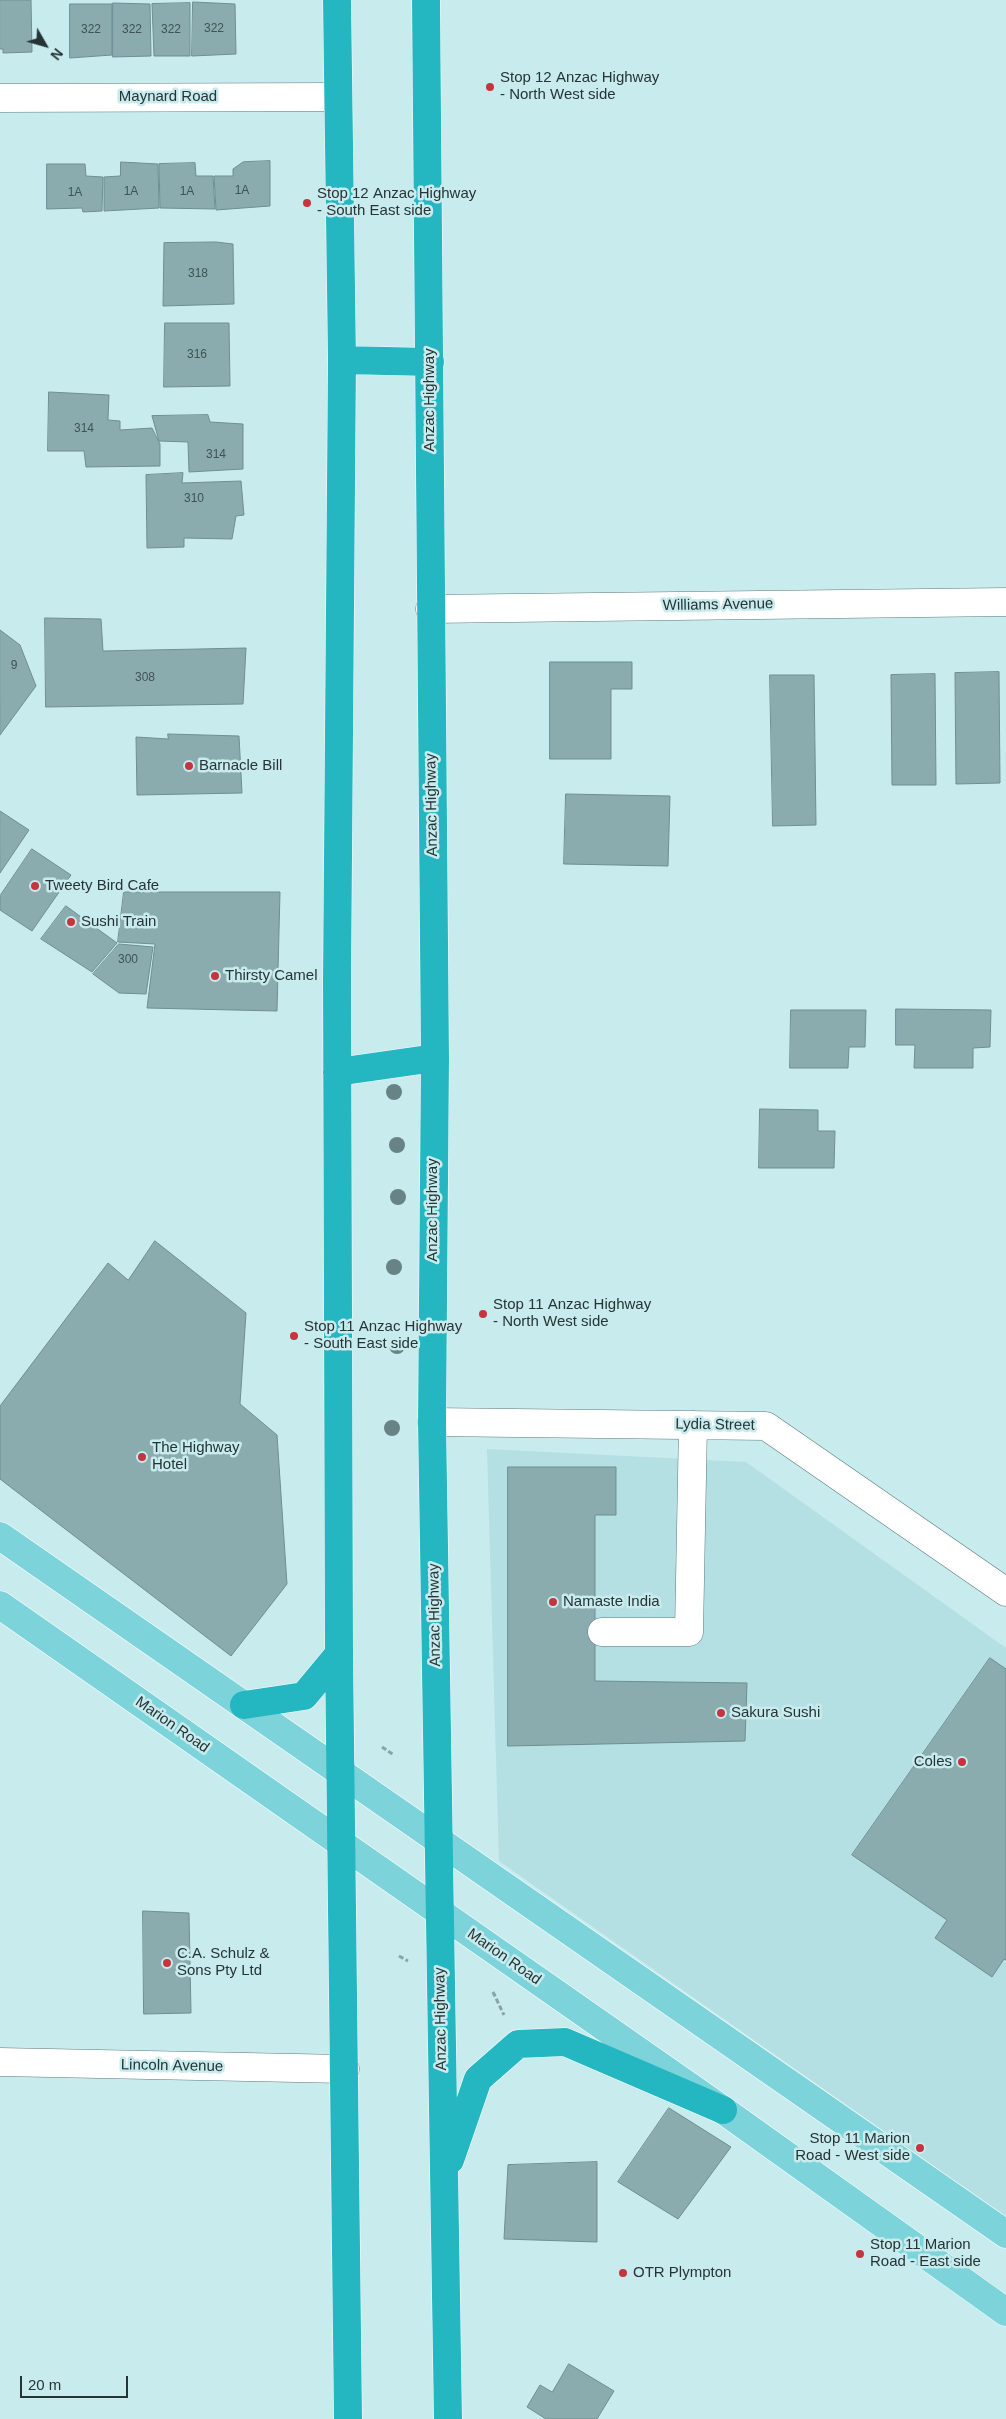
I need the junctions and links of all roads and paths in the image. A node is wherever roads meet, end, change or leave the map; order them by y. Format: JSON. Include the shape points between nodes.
{"nodes":[{"id":1,"x":337,"y":0,"type":"edge"},
{"id":2,"x":426,"y":0,"type":"edge"},
{"id":3,"x":337,"y":96,"type":"junction"},
{"id":4,"x":0,"y":98,"type":"edge"},
{"id":5,"x":342,"y":360,"type":"junction"},
{"id":6,"x":430,"y":362,"type":"junction"},
{"id":7,"x":1006,"y":602,"type":"edge"},
{"id":8,"x":430,"y":608,"type":"junction"},
{"id":9,"x":434,"y":1058,"type":"junction"},
{"id":10,"x":337,"y":1072,"type":"junction"},
{"id":11,"x":432,"y":1422,"type":"junction"},
{"id":12,"x":694,"y":1425,"type":"junction"},
{"id":13,"x":0,"y":1536,"type":"edge"},
{"id":14,"x":1006,"y":1592,"type":"edge"},
{"id":15,"x":0,"y":1605,"type":"edge"},
{"id":16,"x":602,"y":1632,"type":"dead end"},
{"id":17,"x":339,"y":1654,"type":"junction"},
{"id":18,"x":244,"y":1705,"type":"junction"},
{"id":19,"x":382,"y":1747,"type":"dead end"},
{"id":20,"x":394,"y":1755,"type":"dead end"},
{"id":21,"x":341,"y":1772,"type":"junction"},
{"id":22,"x":438,"y":1840,"type":"junction"},
{"id":23,"x":342,"y":1844,"type":"junction"},
{"id":24,"x":440,"y":1912,"type":"junction"},
{"id":25,"x":493,"y":1992,"type":"dead end"},
{"id":26,"x":506,"y":2018,"type":"dead end"},
{"id":27,"x":0,"y":2062,"type":"edge"},
{"id":28,"x":345,"y":2069,"type":"junction"},
{"id":29,"x":723,"y":2110,"type":"junction"},
{"id":30,"x":444,"y":2177,"type":"junction"},
{"id":31,"x":1006,"y":2234,"type":"edge"},
{"id":32,"x":1006,"y":2312,"type":"edge"},
{"id":33,"x":348,"y":2419,"type":"edge"},
{"id":34,"x":448,"y":2419,"type":"edge"}],
"edges":[{"from":1,"to":3,"type":"highway"},
{"from":2,"to":6,"type":"highway","name":"Anzac Highway"},
{"from":3,"to":4,"type":"street","name":"Maynard Road"},
{"from":3,"to":5,"type":"highway"},
{"from":5,"to":6,"type":"highway"},
{"from":5,"to":10,"type":"highway"},
{"from":6,"to":8,"type":"highway","name":"Anzac Highway"},
{"from":7,"to":8,"type":"street","name":"Williams Avenue"},
{"from":8,"to":9,"type":"highway","name":"Anzac Highway"},
{"from":9,"to":10,"type":"highway"},
{"from":9,"to":11,"type":"highway","name":"Anzac Highway"},
{"from":10,"to":17,"type":"highway"},
{"from":11,"to":12,"type":"street","name":"Lydia Street"},
{"from":11,"to":22,"type":"highway","name":"Anzac Highway"},
{"from":12,"to":14,"type":"street","name":"Lydia Street","via":[[766,1426]]},
{"from":12,"to":16,"type":"street","via":[[689,1632]]},
{"from":13,"to":18,"type":"main road"},
{"from":15,"to":23,"type":"main road","name":"Marion Road"},
{"from":17,"to":18,"type":"highway","via":[[304,1696]]},
{"from":17,"to":21,"type":"highway"},
{"from":18,"to":21,"type":"main road"},
{"from":19,"to":20,"type":"path"},
{"from":21,"to":22,"type":"main road"},
{"from":21,"to":23,"type":"highway"},
{"from":22,"to":24,"type":"highway","name":"Anzac Highway"},
{"from":22,"to":31,"type":"main road"},
{"from":23,"to":24,"type":"main road","name":"Marion Road"},
{"from":23,"to":28,"type":"highway"},
{"from":24,"to":29,"type":"main road","name":"Marion Road"},
{"from":24,"to":30,"type":"highway","name":"Anzac Highway"},
{"from":25,"to":26,"type":"path"},
{"from":27,"to":28,"type":"street","name":"Lincoln Avenue"},
{"from":28,"to":33,"type":"highway"},
{"from":29,"to":30,"type":"highway","via":[[565,2042],[518,2044],[478,2079]]},
{"from":29,"to":32,"type":"main road","name":"Marion Road"},
{"from":30,"to":34,"type":"highway","name":"Anzac Highway"}]}
